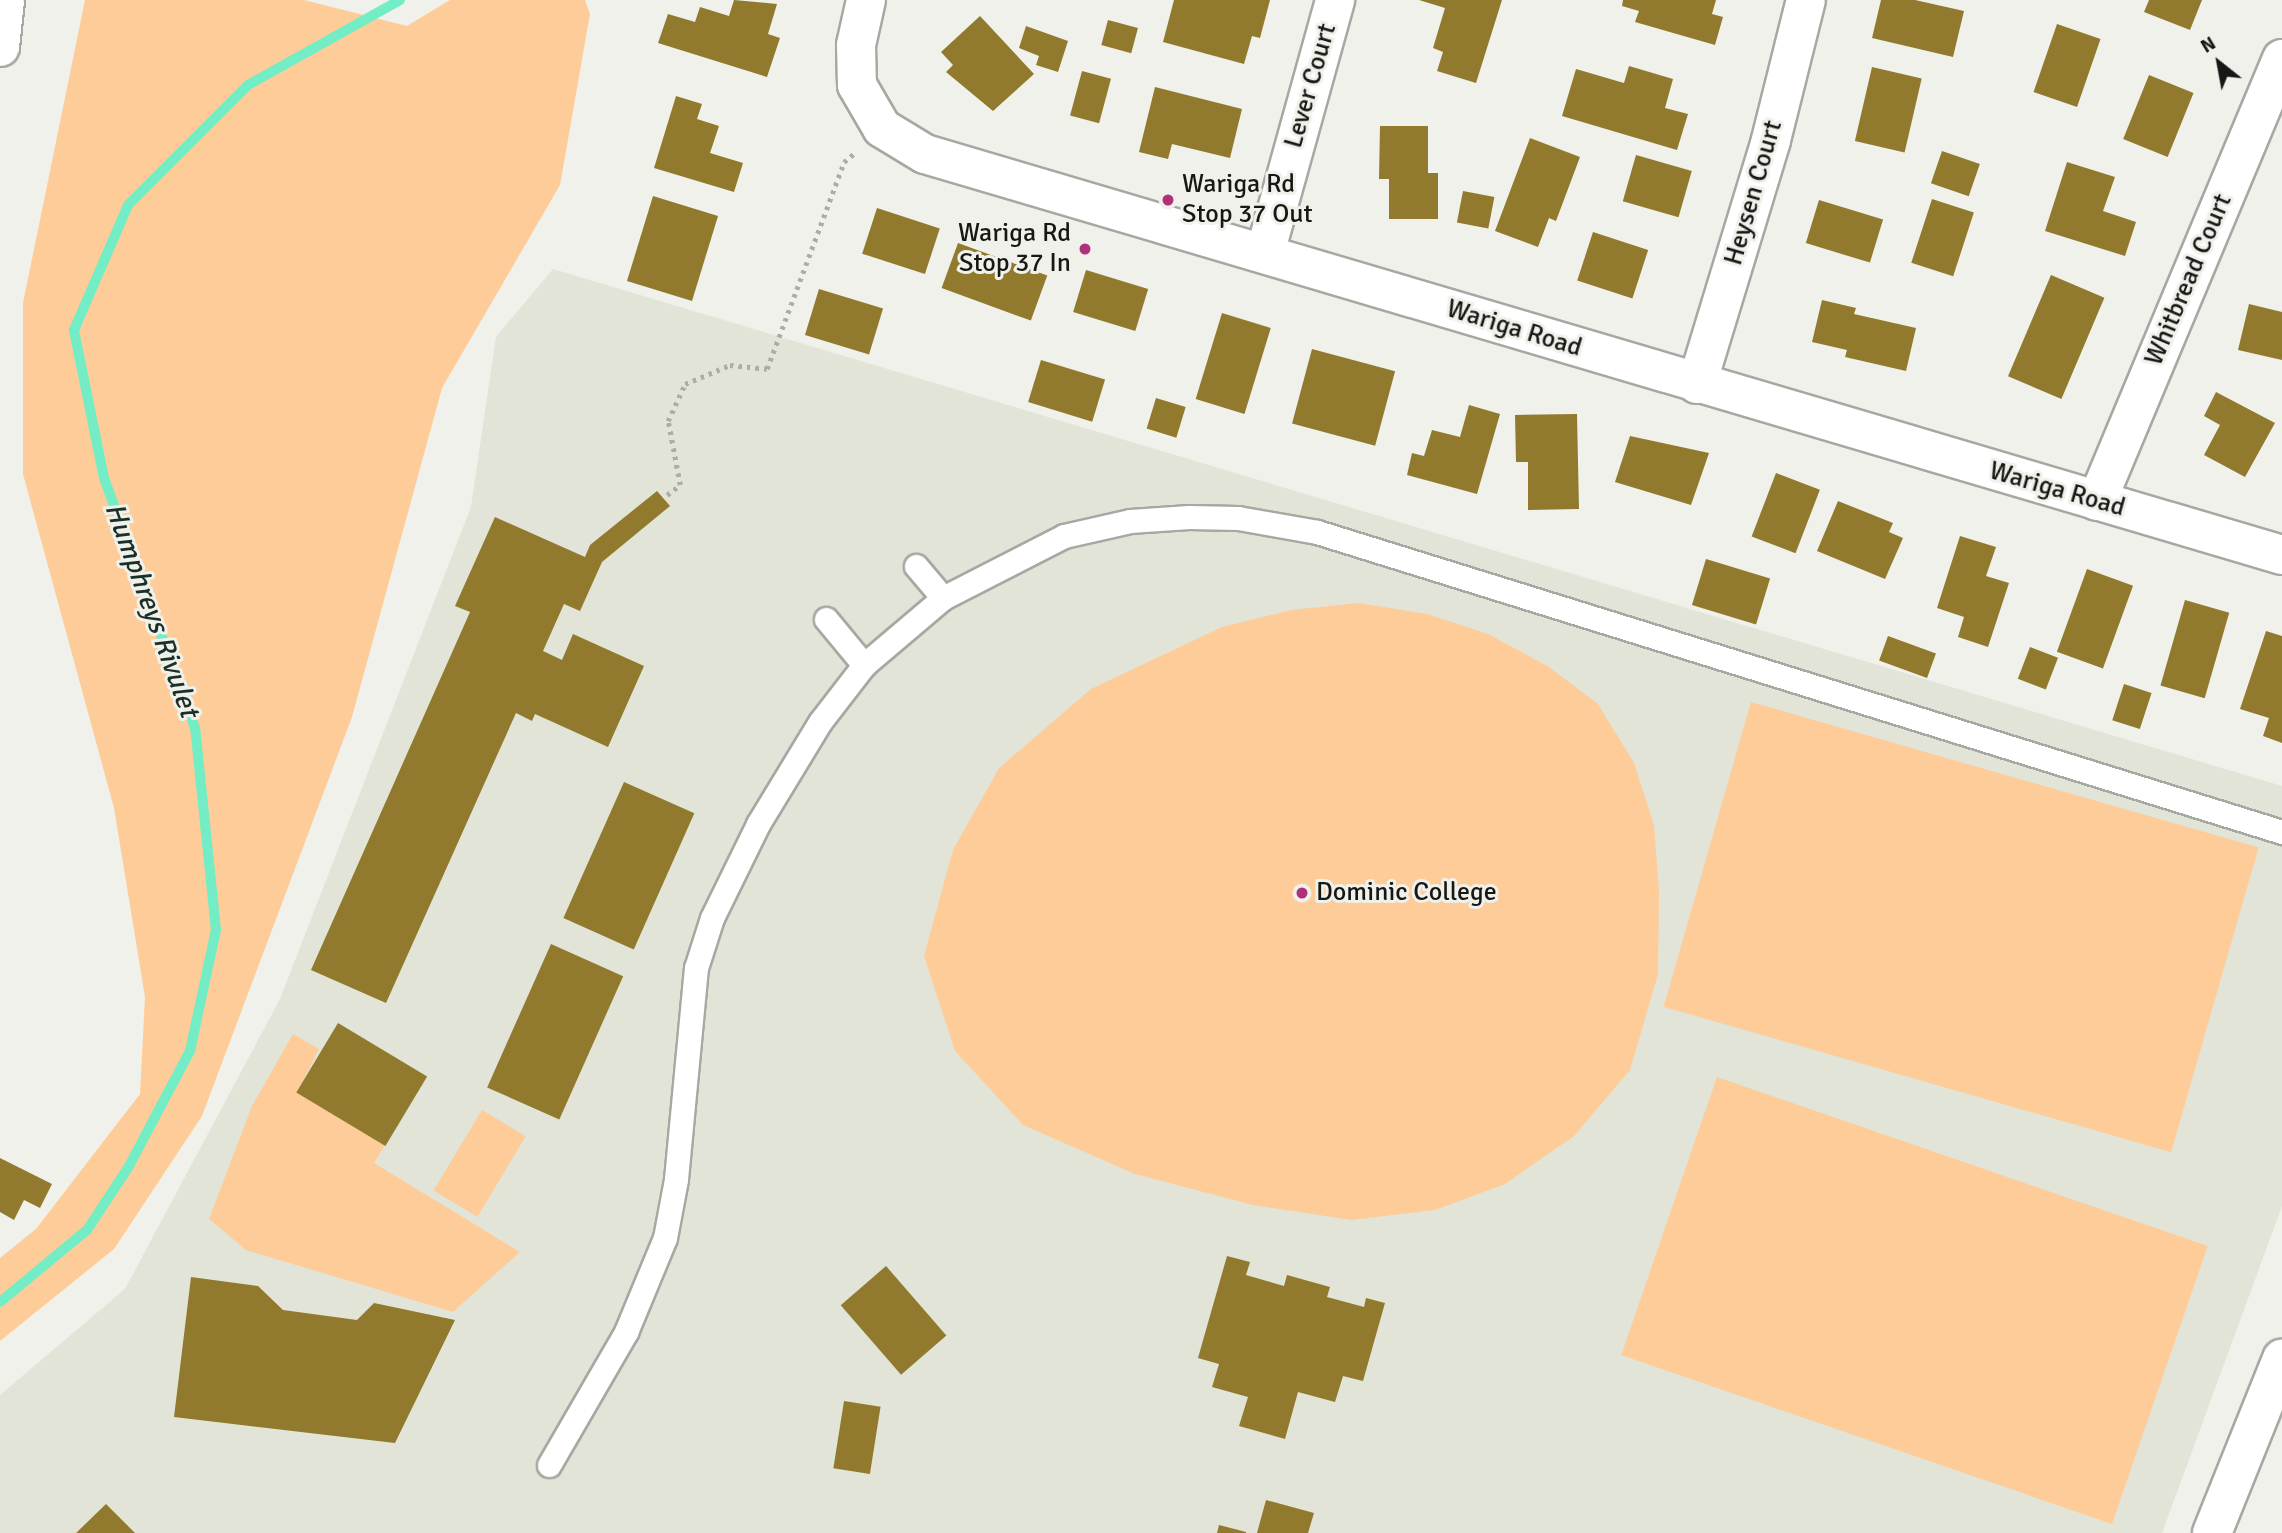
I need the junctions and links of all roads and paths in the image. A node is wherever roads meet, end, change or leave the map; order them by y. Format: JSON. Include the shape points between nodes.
{"nodes":[{"id":1,"x":5,"y":0,"type":"edge"},
{"id":2,"x":866,"y":0,"type":"edge"},
{"id":3,"x":1335,"y":0,"type":"edge"},
{"id":4,"x":1806,"y":0,"type":"edge"},
{"id":5,"x":0,"y":47,"type":"edge"},
{"id":6,"x":2282,"y":59,"type":"edge"},
{"id":7,"x":882,"y":128,"type":"junction"},
{"id":8,"x":1265,"y":253,"type":"junction"},
{"id":9,"x":1697,"y":384,"type":"junction"},
{"id":10,"x":667,"y":495,"type":"dead end"},
{"id":11,"x":2097,"y":501,"type":"junction"},
{"id":12,"x":2282,"y":555,"type":"edge"},
{"id":13,"x":916,"y":566,"type":"dead end"},
{"id":14,"x":943,"y":598,"type":"junction"},
{"id":15,"x":826,"y":619,"type":"dead end"},
{"id":16,"x":864,"y":665,"type":"junction"},
{"id":17,"x":2282,"y":832,"type":"edge"},
{"id":18,"x":2282,"y":1359,"type":"edge"},
{"id":19,"x":549,"y":1465,"type":"dead end"},
{"id":20,"x":2212,"y":1533,"type":"edge"}],
"edges":[{"from":1,"to":5,"type":"street"},
{"from":2,"to":7,"type":"street","name":"Wariga Road","via":[[854,66],[857,85]]},
{"from":3,"to":8,"type":"street","name":"Lever Court"},
{"from":4,"to":9,"type":"street","name":"Heysen Court","via":[[1771,140]]},
{"from":6,"to":11,"type":"street","name":"Whitbread Court"},
{"from":7,"to":8,"type":"street","name":"Wariga Road","via":[[925,154]]},
{"from":7,"to":10,"type":"path","via":[[844,162],[767,369],[730,365],[685,384],[668,421],[681,485]]},
{"from":8,"to":9,"type":"street","name":"Wariga Road"},
{"from":9,"to":11,"type":"street","name":"Wariga Road"},
{"from":11,"to":12,"type":"street","name":"Wariga Road"},
{"from":13,"to":14,"type":"lane"},
{"from":14,"to":16,"type":"lane"},
{"from":14,"to":17,"type":"lane","via":[[1064,536],[1130,521],[1189,517],[1274,523]]},
{"from":15,"to":16,"type":"lane"},
{"from":16,"to":19,"type":"lane","via":[[789,772],[712,918],[696,968],[676,1179],[665,1238],[626,1332]]},
{"from":18,"to":20,"type":"street"}]}
